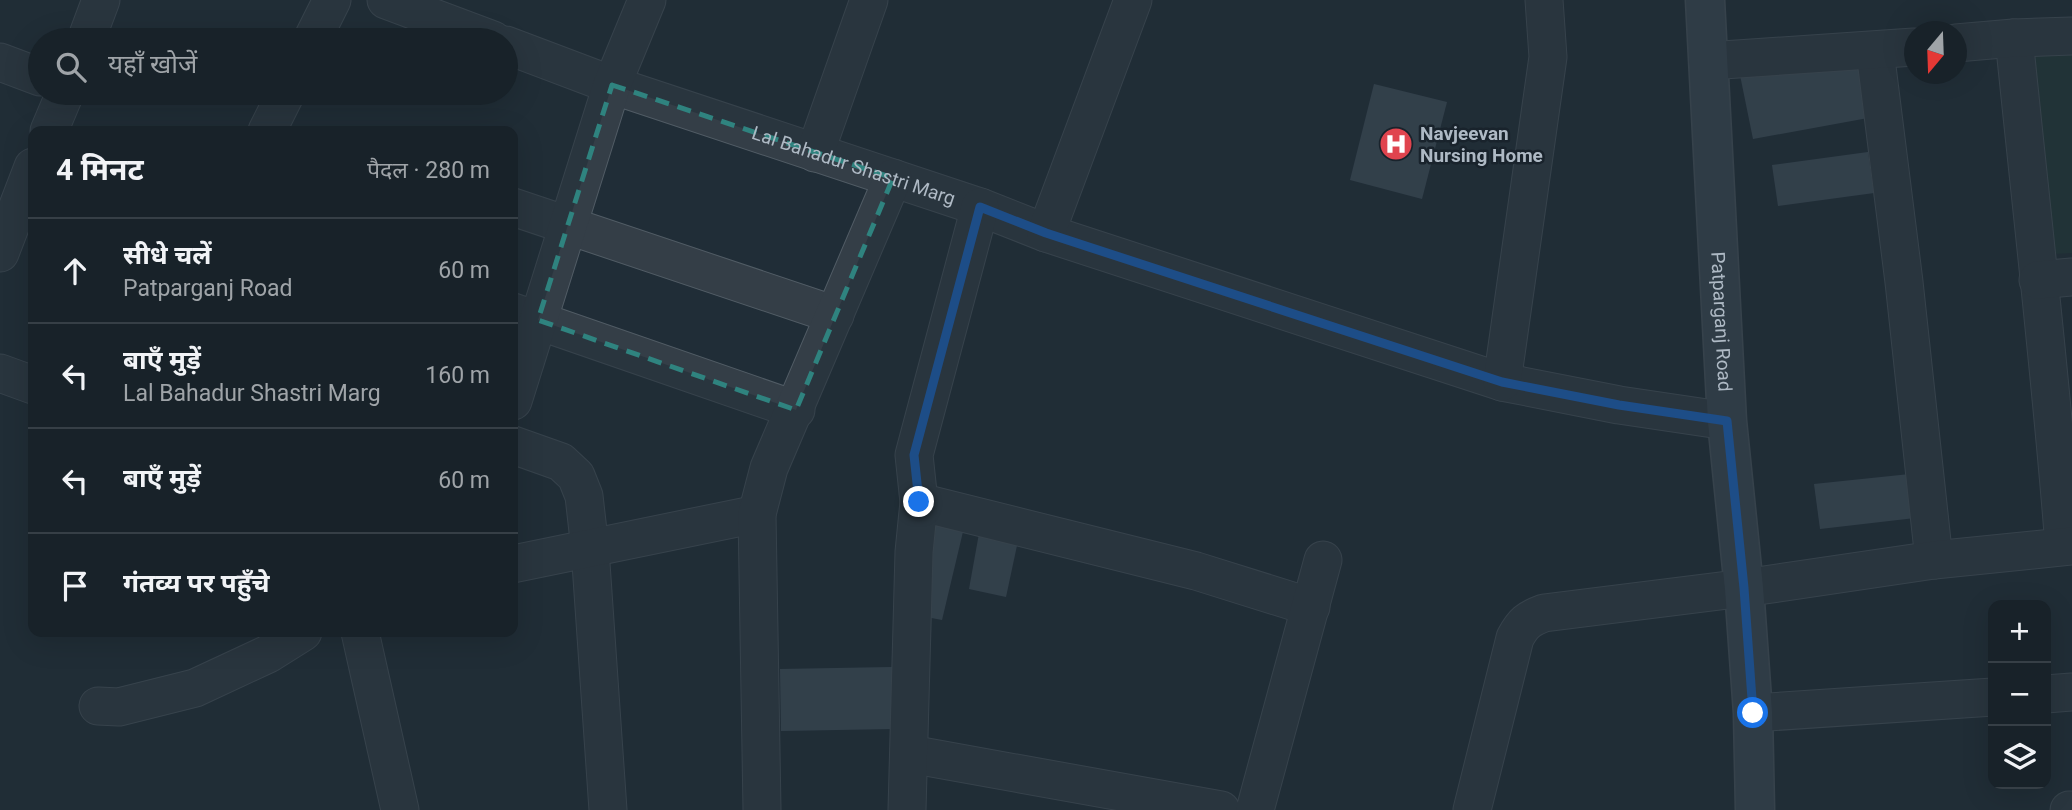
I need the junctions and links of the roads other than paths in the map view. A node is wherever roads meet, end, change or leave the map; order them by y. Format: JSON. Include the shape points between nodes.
{"nodes":[{"id":1,"x":101,"y":0,"type":"edge"},
{"id":2,"x":332,"y":0,"type":"edge"},
{"id":3,"x":386,"y":0,"type":"edge"},
{"id":4,"x":647,"y":0,"type":"edge"},
{"id":5,"x":869,"y":0,"type":"edge"},
{"id":6,"x":1133,"y":0,"type":"edge"},
{"id":7,"x":1544,"y":0,"type":"edge"},
{"id":8,"x":1704,"y":0,"type":"edge"},
{"id":9,"x":90,"y":28,"type":"edge"},
{"id":10,"x":318,"y":28,"type":"edge"},
{"id":11,"x":461,"y":28,"type":"edge"},
{"id":12,"x":2072,"y":36,"type":"edge"},
{"id":13,"x":2014,"y":38,"type":"junction"},
{"id":14,"x":1967,"y":42,"type":"edge"},
{"id":15,"x":1904,"y":48,"type":"edge"},
{"id":16,"x":518,"y":50,"type":"edge"},
{"id":17,"x":1875,"y":51,"type":"junction"},
{"id":18,"x":1708,"y":61,"type":"junction"},
{"id":19,"x":0,"y":62,"type":"edge"},
{"id":20,"x":28,"y":72,"type":"edge"},
{"id":21,"x":612,"y":85,"type":"junction"},
{"id":22,"x":60,"y":105,"type":"edge"},
{"id":23,"x":282,"y":105,"type":"edge"},
{"id":24,"x":50,"y":126,"type":"edge"},
{"id":25,"x":276,"y":126,"type":"edge"},
{"id":26,"x":815,"y":153,"type":"junction"},
{"id":27,"x":28,"y":174,"type":"edge"},
{"id":28,"x":893,"y":178,"type":"junction"},
{"id":29,"x":9,"y":199,"type":"edge"},
{"id":30,"x":980,"y":207,"type":"junction"},
{"id":31,"x":518,"y":209,"type":"edge"},
{"id":32,"x":569,"y":226,"type":"junction"},
{"id":33,"x":1046,"y":233,"type":"junction"},
{"id":34,"x":0,"y":253,"type":"edge"},
{"id":35,"x":2055,"y":279,"type":"edge"},
{"id":36,"x":835,"y":315,"type":"junction"},
{"id":37,"x":525,"y":316,"type":"edge"},
{"id":38,"x":518,"y":366,"type":"edge"},
{"id":39,"x":0,"y":373,"type":"edge"},
{"id":40,"x":1502,"y":382,"type":"junction"},
{"id":41,"x":28,"y":383,"type":"edge"},
{"id":42,"x":796,"y":410,"type":"junction"},
{"id":43,"x":2063,"y":410,"type":"edge"},
{"id":44,"x":1727,"y":421,"type":"junction"},
{"id":45,"x":518,"y":447,"type":"edge"},
{"id":46,"x":919,"y":502,"type":"junction"},
{"id":47,"x":757,"y":514,"type":"junction"},
{"id":48,"x":2068,"y":546,"type":"edge"},
{"id":49,"x":590,"y":549,"type":"junction"},
{"id":50,"x":1323,"y":560,"type":"dead end"},
{"id":51,"x":1934,"y":560,"type":"junction"},
{"id":52,"x":518,"y":563,"type":"edge"},
{"id":53,"x":1744,"y":588,"type":"junction"},
{"id":54,"x":1311,"y":607,"type":"junction"},
{"id":55,"x":295,"y":637,"type":"edge"},
{"id":56,"x":361,"y":637,"type":"edge"},
{"id":57,"x":2072,"y":692,"type":"edge"},
{"id":58,"x":2051,"y":694,"type":"edge"},
{"id":59,"x":1988,"y":697,"type":"edge"},
{"id":60,"x":98,"y":706,"type":"dead end"},
{"id":61,"x":1753,"y":713,"type":"junction"},
{"id":62,"x":910,"y":754,"type":"junction"},
{"id":63,"x":400,"y":810,"type":"edge"},
{"id":64,"x":608,"y":810,"type":"edge"},
{"id":65,"x":762,"y":810,"type":"edge"},
{"id":66,"x":907,"y":810,"type":"edge"},
{"id":67,"x":1221,"y":810,"type":"edge"},
{"id":68,"x":1255,"y":810,"type":"edge"},
{"id":69,"x":1472,"y":810,"type":"edge"},
{"id":70,"x":1755,"y":810,"type":"edge"}],
"edges":[{"from":1,"to":9,"type":"street"},
{"from":2,"to":10,"type":"street"},
{"from":3,"to":11,"type":"street"},
{"from":4,"to":21,"type":"street"},
{"from":5,"to":26,"type":"street"},
{"from":6,"to":33,"type":"street"},
{"from":7,"to":40,"type":"street","via":[[1548,57]]},
{"from":8,"to":18,"type":"street","name":"Patparganj Road"},
{"from":12,"to":13,"type":"street"},
{"from":13,"to":14,"type":"street"},
{"from":13,"to":35,"type":"street"},
{"from":15,"to":17,"type":"street"},
{"from":16,"to":21,"type":"street","name":"Lal Bahadur Shastri Marg"},
{"from":17,"to":18,"type":"street"},
{"from":17,"to":51,"type":"street"},
{"from":18,"to":44,"type":"street","name":"Patparganj Road"},
{"from":19,"to":20,"type":"street"},
{"from":21,"to":26,"type":"street","name":"Lal Bahadur Shastri Marg"},
{"from":21,"to":32,"type":"street"},
{"from":22,"to":24,"type":"street"},
{"from":23,"to":25,"type":"street"},
{"from":26,"to":28,"type":"street","name":"Lal Bahadur Shastri Marg"},
{"from":27,"to":29,"type":"street"},
{"from":28,"to":30,"type":"street","name":"Lal Bahadur Shastri Marg"},
{"from":28,"to":36,"type":"street"},
{"from":29,"to":34,"type":"street"},
{"from":30,"to":33,"type":"street","name":"Lal Bahadur Shastri Marg"},
{"from":30,"to":46,"type":"street","via":[[914,455]]},
{"from":31,"to":32,"type":"street"},
{"from":32,"to":36,"type":"street"},
{"from":32,"to":37,"type":"street"},
{"from":33,"to":40,"type":"street","name":"Lal Bahadur Shastri Marg"},
{"from":35,"to":43,"type":"street"},
{"from":36,"to":42,"type":"street"},
{"from":37,"to":38,"type":"street"},
{"from":37,"to":42,"type":"street"},
{"from":39,"to":41,"type":"street"},
{"from":40,"to":44,"type":"street","name":"Lal Bahadur Shastri Marg"},
{"from":42,"to":47,"type":"street","via":[[769,468]]},
{"from":43,"to":48,"type":"street"},
{"from":44,"to":53,"type":"street","name":"Patparganj Road"},
{"from":45,"to":49,"type":"street","via":[[561,462],[576,476],[584,496]]},
{"from":46,"to":54,"type":"street","via":[[1196,571]]},
{"from":46,"to":62,"type":"street"},
{"from":47,"to":49,"type":"street"},
{"from":47,"to":65,"type":"street"},
{"from":48,"to":51,"type":"street"},
{"from":49,"to":52,"type":"street"},
{"from":49,"to":64,"type":"street"},
{"from":50,"to":54,"type":"street"},
{"from":51,"to":53,"type":"street"},
{"from":53,"to":61,"type":"street","name":"Patparganj Road"},
{"from":53,"to":69,"type":"street","via":[[1544,613],[1523,622],[1515,638]]},
{"from":54,"to":68,"type":"street"},
{"from":55,"to":60,"type":"street","via":[[195,688],[119,707]]},
{"from":56,"to":63,"type":"street"},
{"from":57,"to":58,"type":"street"},
{"from":59,"to":61,"type":"street"},
{"from":61,"to":70,"type":"street","name":"Patparganj Road"},
{"from":62,"to":66,"type":"street"},
{"from":62,"to":67,"type":"street"}]}
